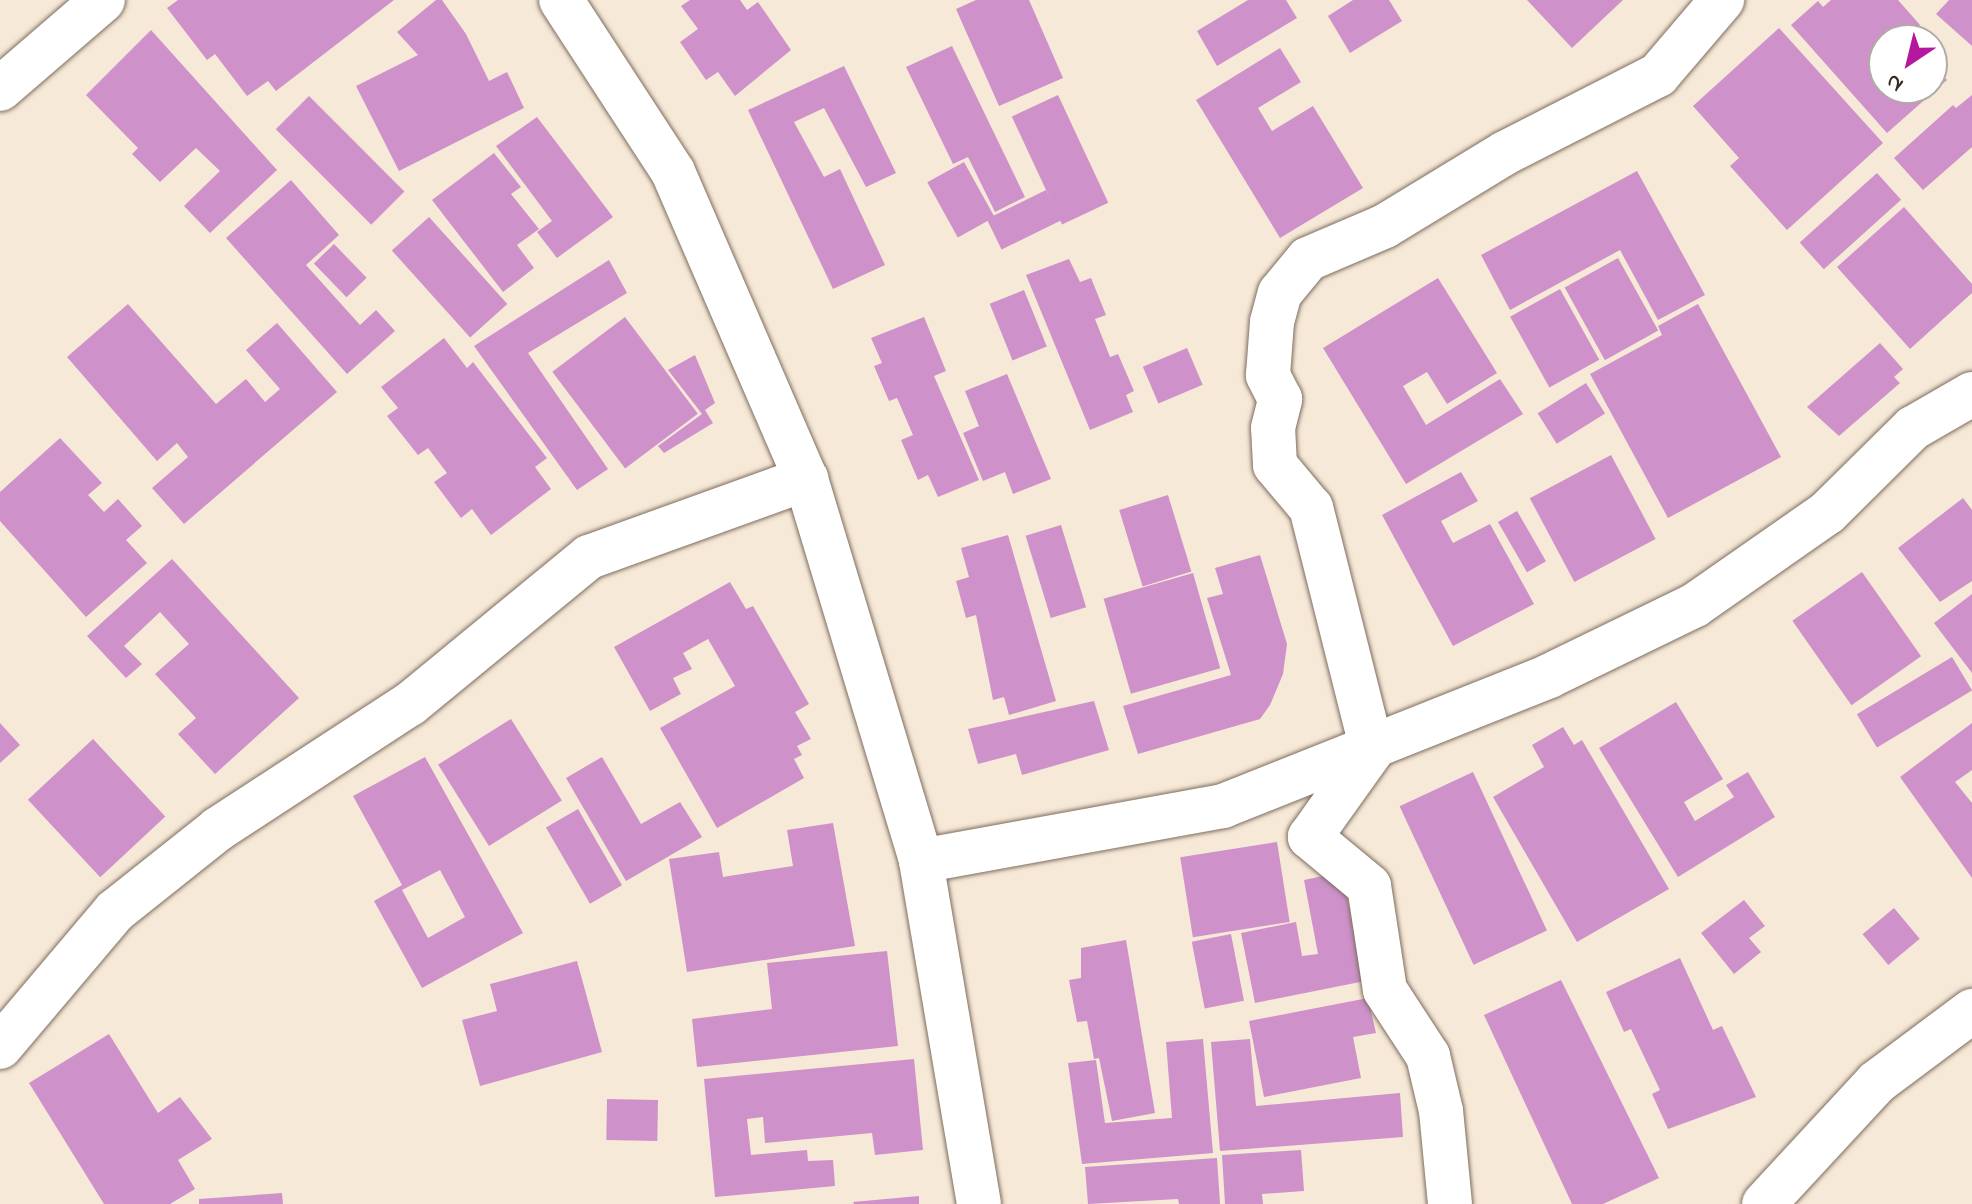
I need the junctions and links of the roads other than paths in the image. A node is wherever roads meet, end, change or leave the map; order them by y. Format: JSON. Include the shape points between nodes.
{"nodes":[{"id":1,"x":103,"y":0,"type":"edge"},
{"id":2,"x":561,"y":0,"type":"edge"},
{"id":3,"x":1722,"y":0,"type":"edge"},
{"id":4,"x":0,"y":89,"type":"edge"},
{"id":5,"x":1972,"y":394,"type":"edge"},
{"id":6,"x":806,"y":479,"type":"junction"},
{"id":7,"x":1372,"y":750,"type":"junction"},
{"id":8,"x":921,"y":861,"type":"junction"},
{"id":9,"x":1972,"y":1011,"type":"edge"},
{"id":10,"x":0,"y":1047,"type":"edge"},
{"id":11,"x":979,"y":1204,"type":"edge"},
{"id":12,"x":1450,"y":1204,"type":"edge"},
{"id":13,"x":1764,"y":1204,"type":"edge"}],
"edges":[{"from":1,"to":4,"type":"street"},
{"from":2,"to":6,"type":"street","via":[[673,172]]},
{"from":3,"to":7,"type":"street","via":[[1658,75],[1505,153],[1385,226],[1308,259],[1280,293],[1268,375],[1280,399],[1273,428],[1275,465],[1311,508]]},
{"from":5,"to":7,"type":"street","via":[[1913,428],[1827,513],[1695,605],[1549,676]]},
{"from":6,"to":8,"type":"street"},
{"from":6,"to":10,"type":"street","via":[[589,557],[410,704],[218,829],[115,911]]},
{"from":7,"to":8,"type":"street","via":[[1223,806]]},
{"from":7,"to":12,"type":"street","via":[[1310,837],[1369,886],[1385,990],[1428,1056],[1441,1111]]},
{"from":8,"to":11,"type":"street"},
{"from":9,"to":13,"type":"street","via":[[1877,1082]]}]}
